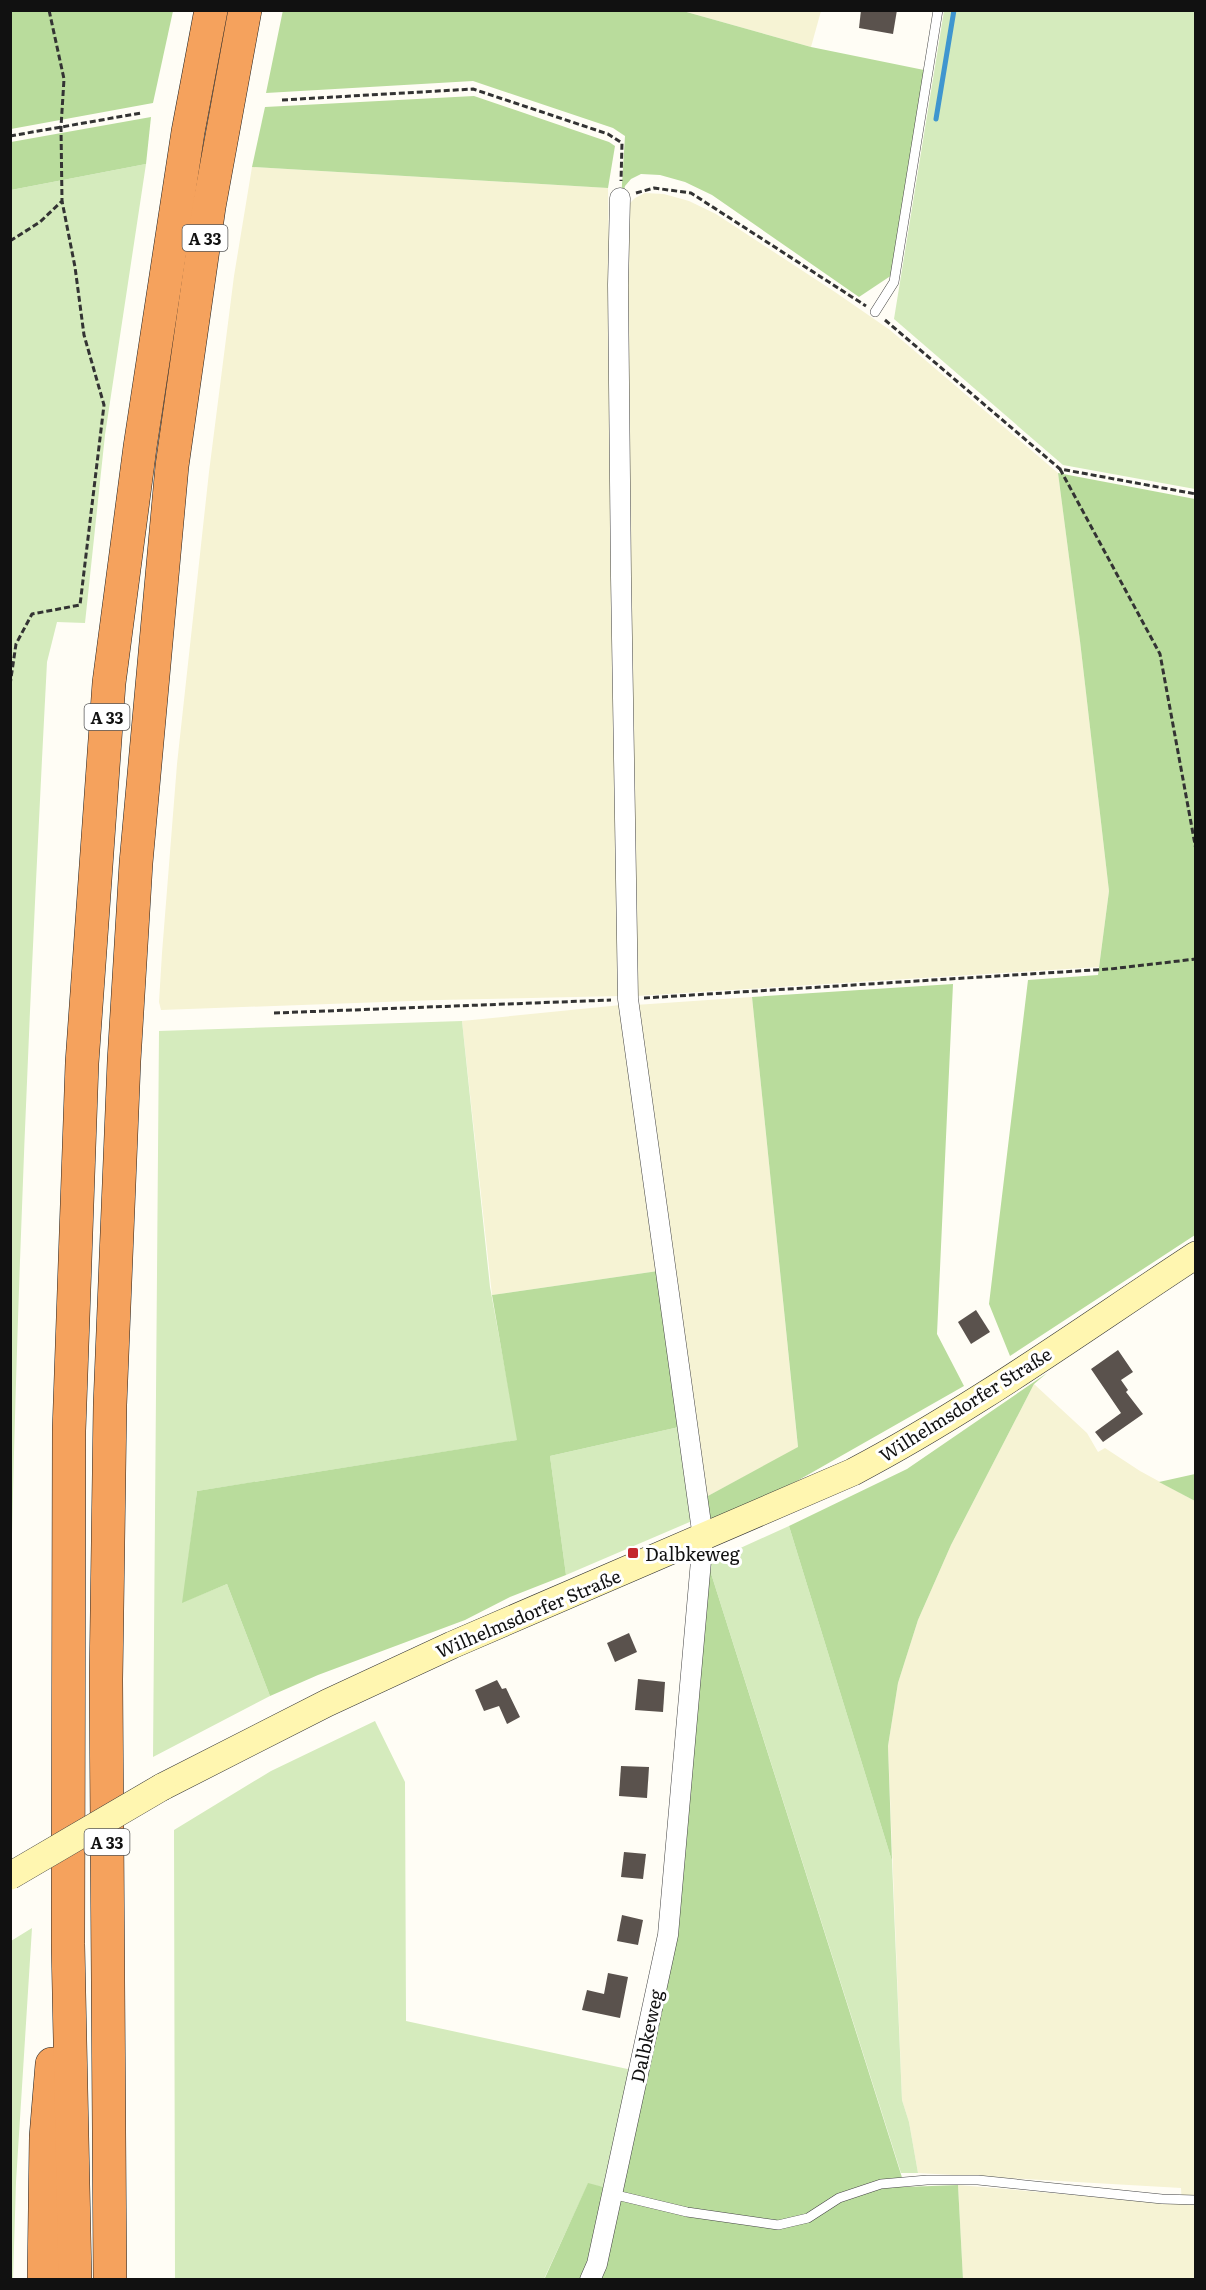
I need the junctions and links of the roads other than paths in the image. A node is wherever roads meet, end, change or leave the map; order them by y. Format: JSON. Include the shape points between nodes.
{"nodes":[{"id":1,"x":211,"y":10,"type":"edge"},
{"id":2,"x":245,"y":10,"type":"edge"},
{"id":3,"x":938,"y":10,"type":"edge"},
{"id":4,"x":620,"y":198,"type":"road end"},
{"id":5,"x":875,"y":312,"type":"road end"},
{"id":6,"x":1196,"y":1255,"type":"edge"},
{"id":7,"x":703,"y":1538,"type":"junction"},
{"id":8,"x":10,"y":1876,"type":"edge"},
{"id":9,"x":68,"y":1944,"type":"junction"},
{"id":10,"x":612,"y":2194,"type":"junction"},
{"id":11,"x":1196,"y":2200,"type":"edge"},
{"id":12,"x":44,"y":2280,"type":"edge"},
{"id":13,"x":75,"y":2280,"type":"edge"},
{"id":14,"x":110,"y":2280,"type":"edge"},
{"id":15,"x":590,"y":2280,"type":"edge"}],
"edges":[{"from":1,"to":9,"type":"highway","number":"A 33","via":[[188,132],[142,436],[107,719],[82,1063],[69,1419]]},
{"from":2,"to":14,"type":"highway","number":"A 33","via":[[209,207],[172,466],[137,852],[124,1061],[109,1440],[106,1691]]},
{"from":3,"to":5,"type":"lane","via":[[894,282]]},
{"from":4,"to":7,"type":"street","name":"Dalbkeweg","via":[[628,999]]},
{"from":6,"to":7,"type":"street","name":"Wilhelmsdorfer Straße","via":[[907,1444]]},
{"from":7,"to":8,"type":"street","name":"Wilhelmsdorfer Straße","bridge":true,"via":[[327,1703],[162,1787]]},
{"from":7,"to":10,"type":"street","name":"Dalbkeweg","via":[[668,1935]]},
{"from":9,"to":12,"type":"highway","via":[[57,2003],[46,2137]]},
{"from":9,"to":13,"type":"highway","number":"A 33"},
{"from":10,"to":11,"type":"lane","via":[[687,2212],[778,2225],[808,2218],[839,2198],[882,2184],[927,2180],[978,2180]]},
{"from":10,"to":15,"type":"street","name":"Dalbkeweg"}]}
